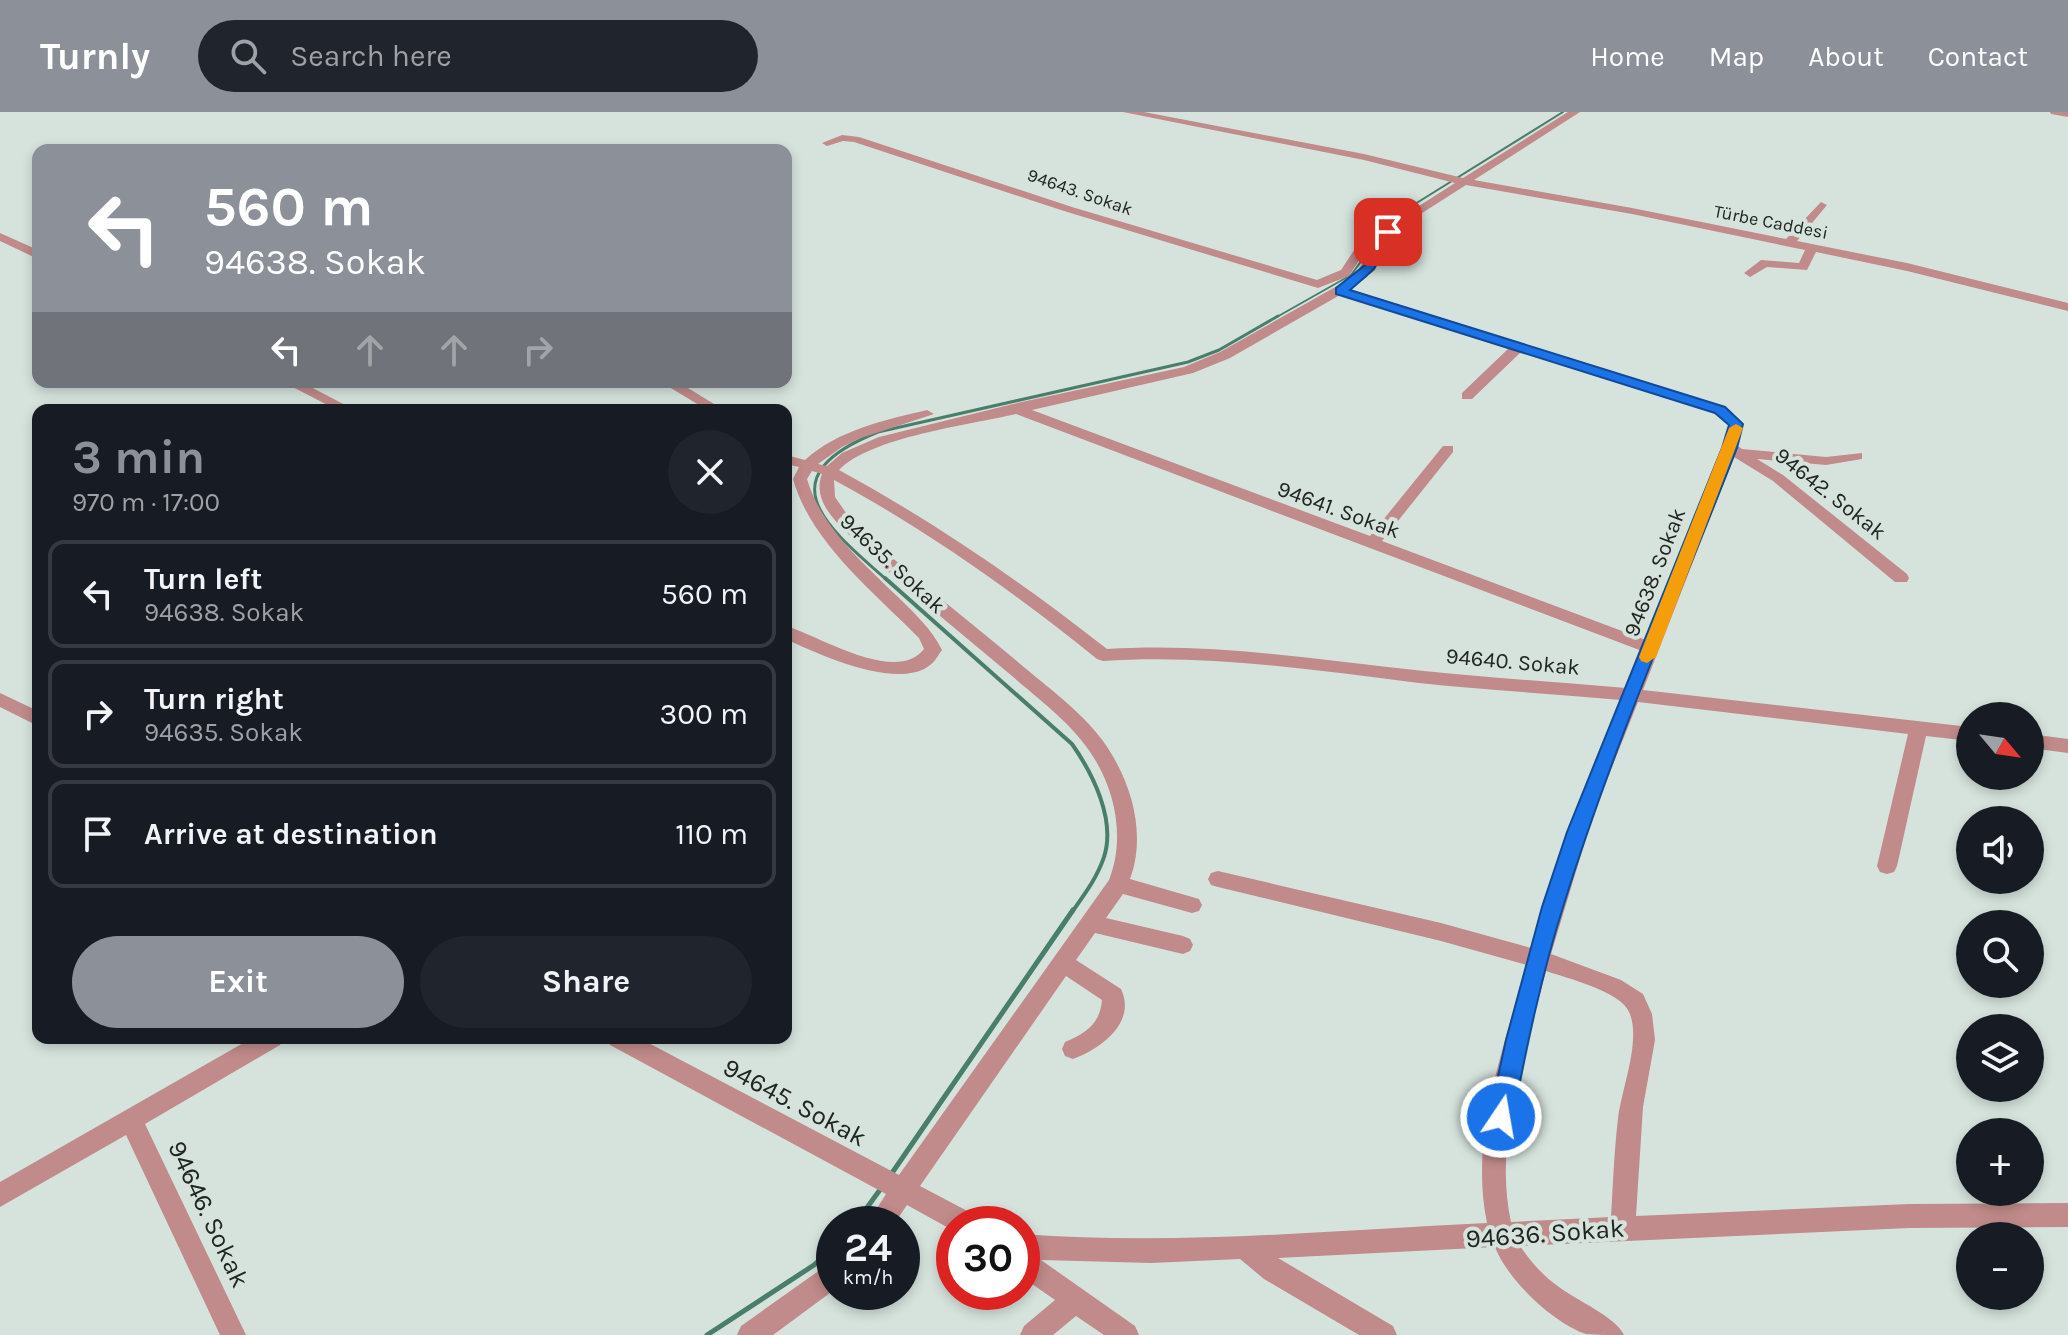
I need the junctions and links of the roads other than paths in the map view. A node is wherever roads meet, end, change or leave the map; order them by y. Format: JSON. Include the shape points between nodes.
{"nodes":[{"id":1,"x":1128,"y":112,"type":"edge"},
{"id":2,"x":1189,"y":112,"type":"edge"},
{"id":3,"x":1575,"y":112,"type":"edge"},
{"id":4,"x":2055,"y":112,"type":"edge"},
{"id":5,"x":2068,"y":114,"type":"edge"},
{"id":6,"x":1180,"y":122,"type":"junction"},
{"id":7,"x":827,"y":143,"type":"dead end"},
{"id":8,"x":1456,"y":180,"type":"junction"},
{"id":9,"x":1821,"y":205,"type":"dead end"},
{"id":10,"x":0,"y":236,"type":"edge"},
{"id":11,"x":1788,"y":244,"type":"junction"},
{"id":12,"x":1811,"y":249,"type":"junction"},
{"id":13,"x":32,"y":252,"type":"edge"},
{"id":14,"x":1750,"y":273,"type":"dead end"},
{"id":15,"x":1332,"y":288,"type":"junction"},
{"id":16,"x":2068,"y":307,"type":"edge"},
{"id":17,"x":1518,"y":347,"type":"junction"},
{"id":18,"x":302,"y":388,"type":"edge"},
{"id":19,"x":678,"y":388,"type":"edge"},
{"id":20,"x":1467,"y":396,"type":"dead end"},
{"id":21,"x":336,"y":404,"type":"edge"},
{"id":22,"x":706,"y":404,"type":"edge"},
{"id":23,"x":1013,"y":408,"type":"junction"},
{"id":24,"x":927,"y":414,"type":"dead end"},
{"id":25,"x":1448,"y":449,"type":"dead end"},
{"id":26,"x":1734,"y":450,"type":"junction"},
{"id":27,"x":1857,"y":456,"type":"dead end"},
{"id":28,"x":792,"y":461,"type":"edge"},
{"id":29,"x":806,"y":467,"type":"junction"},
{"id":30,"x":831,"y":472,"type":"junction"},
{"id":31,"x":1371,"y":545,"type":"junction"},
{"id":32,"x":1901,"y":578,"type":"dead end"},
{"id":33,"x":792,"y":635,"type":"edge"},
{"id":34,"x":1651,"y":648,"type":"junction"},
{"id":35,"x":1632,"y":695,"type":"junction"},
{"id":36,"x":0,"y":699,"type":"edge"},
{"id":37,"x":32,"y":716,"type":"edge"},
{"id":38,"x":1919,"y":727,"type":"junction"},
{"id":39,"x":1956,"y":732,"type":"edge"},
{"id":40,"x":2044,"y":743,"type":"edge"},
{"id":41,"x":2068,"y":746,"type":"edge"},
{"id":42,"x":1887,"y":866,"type":"dead end"},
{"id":43,"x":1218,"y":879,"type":"dead end"},
{"id":44,"x":1118,"y":884,"type":"junction"},
{"id":45,"x":1192,"y":905,"type":"dead end"},
{"id":46,"x":1091,"y":923,"type":"junction"},
{"id":47,"x":1183,"y":945,"type":"dead end"},
{"id":48,"x":1539,"y":958,"type":"junction"},
{"id":49,"x":1062,"y":962,"type":"junction"},
{"id":50,"x":262,"y":1044,"type":"edge"},
{"id":51,"x":629,"y":1044,"type":"edge"},
{"id":52,"x":1073,"y":1049,"type":"dead end"},
{"id":53,"x":131,"y":1119,"type":"junction"},
{"id":54,"x":891,"y":1186,"type":"junction"},
{"id":55,"x":0,"y":1195,"type":"edge"},
{"id":56,"x":885,"y":1206,"type":"edge"},
{"id":57,"x":936,"y":1209,"type":"edge"},
{"id":58,"x":2068,"y":1215,"type":"edge"},
{"id":59,"x":1623,"y":1228,"type":"junction"},
{"id":60,"x":1502,"y":1237,"type":"junction"},
{"id":61,"x":1245,"y":1247,"type":"junction"},
{"id":62,"x":1040,"y":1248,"type":"edge"},
{"id":63,"x":1040,"y":1275,"type":"edge"},
{"id":64,"x":816,"y":1289,"type":"edge"},
{"id":65,"x":1075,"y":1300,"type":"junction"},
{"id":66,"x":233,"y":1335,"type":"edge"},
{"id":67,"x":750,"y":1335,"type":"edge"},
{"id":68,"x":1033,"y":1335,"type":"edge"},
{"id":69,"x":1126,"y":1335,"type":"edge"},
{"id":70,"x":1384,"y":1335,"type":"edge"},
{"id":71,"x":1611,"y":1335,"type":"edge"}],
"edges":[{"from":1,"to":6,"type":"street","name":"Türbe Caddesi"},
{"from":2,"to":6,"type":"street"},
{"from":3,"to":8,"type":"street"},
{"from":4,"to":5,"type":"street"},
{"from":6,"to":8,"type":"street","name":"Türbe Caddesi"},
{"from":7,"to":15,"type":"street","name":"94643. Sokak","via":[[855,139]]},
{"from":8,"to":11,"type":"street","name":"Türbe Caddesi"},
{"from":8,"to":15,"type":"street","via":[[1393,227],[1370,267]]},
{"from":9,"to":11,"type":"street"},
{"from":10,"to":13,"type":"street"},
{"from":11,"to":12,"type":"street","name":"Türbe Caddesi"},
{"from":12,"to":14,"type":"street","via":[[1803,267],[1765,263]]},
{"from":12,"to":16,"type":"street","name":"Türbe Caddesi"},
{"from":15,"to":17,"type":"street"},
{"from":15,"to":23,"type":"street","via":[[1201,365]]},
{"from":17,"to":20,"type":"street"},
{"from":17,"to":26,"type":"street","via":[[1720,410],[1736,424]]},
{"from":18,"to":21,"type":"street"},
{"from":19,"to":22,"type":"street"},
{"from":23,"to":30,"type":"street","via":[[884,440],[857,451]]},
{"from":23,"to":31,"type":"street","name":"94641. Sokak"},
{"from":24,"to":29,"type":"street","via":[[855,436]]},
{"from":25,"to":31,"type":"street"},
{"from":26,"to":27,"type":"street","via":[[1826,461]]},
{"from":26,"to":32,"type":"street","name":"94642. Sokak","via":[[1778,478]]},
{"from":26,"to":34,"type":"street","name":"94638. Sokak"},
{"from":28,"to":29,"type":"street"},
{"from":29,"to":30,"type":"street"},
{"from":29,"to":33,"type":"street","via":[[800,484],[814,513],[926,635],[933,650],[918,664],[866,663],[830,654]]},
{"from":30,"to":35,"type":"street","name":"94640. Sokak","via":[[1034,600],[1103,655],[1198,652]]},
{"from":30,"to":44,"type":"street","name":"94635. Sokak","via":[[827,493],[838,514],[1066,713],[1099,749],[1129,833],[1127,863]]},
{"from":31,"to":34,"type":"street","name":"94641. Sokak"},
{"from":34,"to":35,"type":"street","name":"94638. Sokak"},
{"from":35,"to":38,"type":"street","name":"94640. Sokak"},
{"from":35,"to":48,"type":"street","name":"94638. Sokak","via":[[1577,832]]},
{"from":36,"to":37,"type":"street"},
{"from":38,"to":39,"type":"street","name":"94640. Sokak"},
{"from":38,"to":42,"type":"street"},
{"from":40,"to":41,"type":"street"},
{"from":43,"to":48,"type":"street"},
{"from":44,"to":45,"type":"street"},
{"from":44,"to":46,"type":"street","name":"94635. Sokak"},
{"from":46,"to":47,"type":"street"},
{"from":46,"to":49,"type":"street","name":"94635. Sokak"},
{"from":48,"to":59,"type":"street","via":[[1624,991],[1639,1009],[1644,1050],[1631,1107]]},
{"from":48,"to":60,"type":"street","name":"94638. Sokak","via":[[1501,1117],[1495,1171]]},
{"from":49,"to":52,"type":"street","via":[[1113,996],[1113,1018],[1100,1035]]},
{"from":49,"to":54,"type":"street","name":"94635. Sokak"},
{"from":50,"to":53,"type":"street"},
{"from":51,"to":54,"type":"street","name":"94645. Sokak"},
{"from":53,"to":55,"type":"street"},
{"from":53,"to":66,"type":"street","name":"94646. Sokak"},
{"from":54,"to":56,"type":"street","name":"94635. Sokak"},
{"from":54,"to":57,"type":"street","name":"94645. Sokak"},
{"from":58,"to":59,"type":"street","name":"94636. Sokak"},
{"from":59,"to":60,"type":"street","name":"94636. Sokak"},
{"from":60,"to":61,"type":"street","name":"94636. Sokak"},
{"from":60,"to":71,"type":"street","name":"94638. Sokak","via":[[1533,1281]]},
{"from":61,"to":62,"type":"street","name":"94636. Sokak"},
{"from":61,"to":70,"type":"street","via":[[1273,1270]]},
{"from":63,"to":65,"type":"street"},
{"from":64,"to":67,"type":"street"},
{"from":65,"to":68,"type":"street"},
{"from":65,"to":69,"type":"street"}]}
